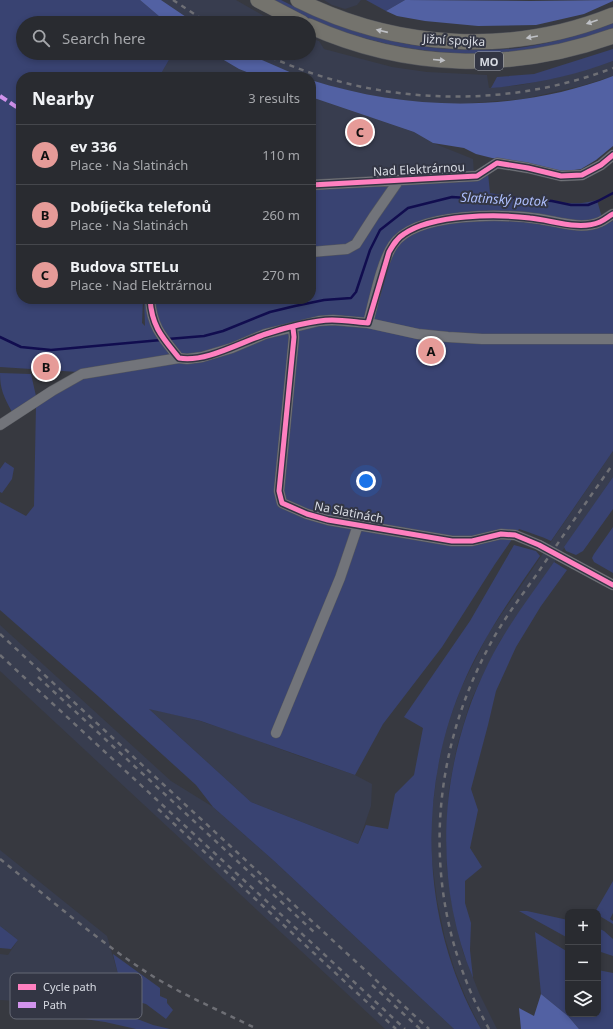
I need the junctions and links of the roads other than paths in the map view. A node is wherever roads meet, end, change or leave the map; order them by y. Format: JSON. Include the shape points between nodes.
{"nodes":[{"id":1,"x":258,"y":0,"type":"edge"},
{"id":2,"x":298,"y":0,"type":"edge"},
{"id":3,"x":613,"y":15,"type":"edge"},
{"id":4,"x":289,"y":16,"type":"edge"},
{"id":5,"x":316,"y":29,"type":"edge"},
{"id":6,"x":613,"y":36,"type":"edge"},
{"id":7,"x":613,"y":155,"type":"edge"},
{"id":8,"x":399,"y":180,"type":"junction"},
{"id":9,"x":316,"y":186,"type":"edge"},
{"id":10,"x":613,"y":214,"type":"edge"},
{"id":11,"x":316,"y":252,"type":"edge"},
{"id":12,"x":150,"y":304,"type":"edge"},
{"id":13,"x":368,"y":323,"type":"junction"},
{"id":14,"x":293,"y":328,"type":"junction"},
{"id":15,"x":613,"y":340,"type":"edge"},
{"id":16,"x":179,"y":358,"type":"junction"},
{"id":17,"x":0,"y":425,"type":"edge"},
{"id":18,"x":358,"y":525,"type":"junction"},
{"id":19,"x":613,"y":585,"type":"edge"},
{"id":20,"x":276,"y":733,"type":"dead end"}],
"edges":[{"from":1,"to":4,"type":"highway"},
{"from":3,"to":2,"type":"highway","name":"Jižní spojka","number":"MO","one_way":true,"via":[[533,38],[457,42],[376,29],[336,17]]},
{"from":5,"to":6,"type":"highway","name":"Jižní spojka","number":"MO","one_way":true,"via":[[380,51],[459,62],[499,61],[538,56]]},
{"from":7,"to":8,"type":"street","name":"Nad Elektrárnou","via":[[582,175],[561,176],[497,163],[477,176]]},
{"from":8,"to":9,"type":"street","name":"Nad Elektrárnou"},
{"from":8,"to":11,"type":"street","via":[[354,246],[343,250]]},
{"from":10,"to":13,"type":"street","via":[[600,222],[577,225],[494,216],[449,219],[418,226],[399,238],[389,252]]},
{"from":12,"to":16,"type":"street","via":[[154,322]]},
{"from":13,"to":14,"type":"street","via":[[333,320]]},
{"from":13,"to":15,"type":"street","via":[[418,334],[448,337]]},
{"from":14,"to":16,"type":"street","via":[[265,334],[218,352],[187,359]]},
{"from":14,"to":18,"type":"street","name":"Na Slatinách","via":[[279,491],[282,503],[307,514]]},
{"from":16,"to":17,"type":"street","via":[[82,374]]},
{"from":18,"to":19,"type":"street","name":"Na Slatinách","bridge":true,"via":[[452,540],[472,541],[501,534],[515,535]]},
{"from":18,"to":20,"type":"street","via":[[340,578]]}]}
